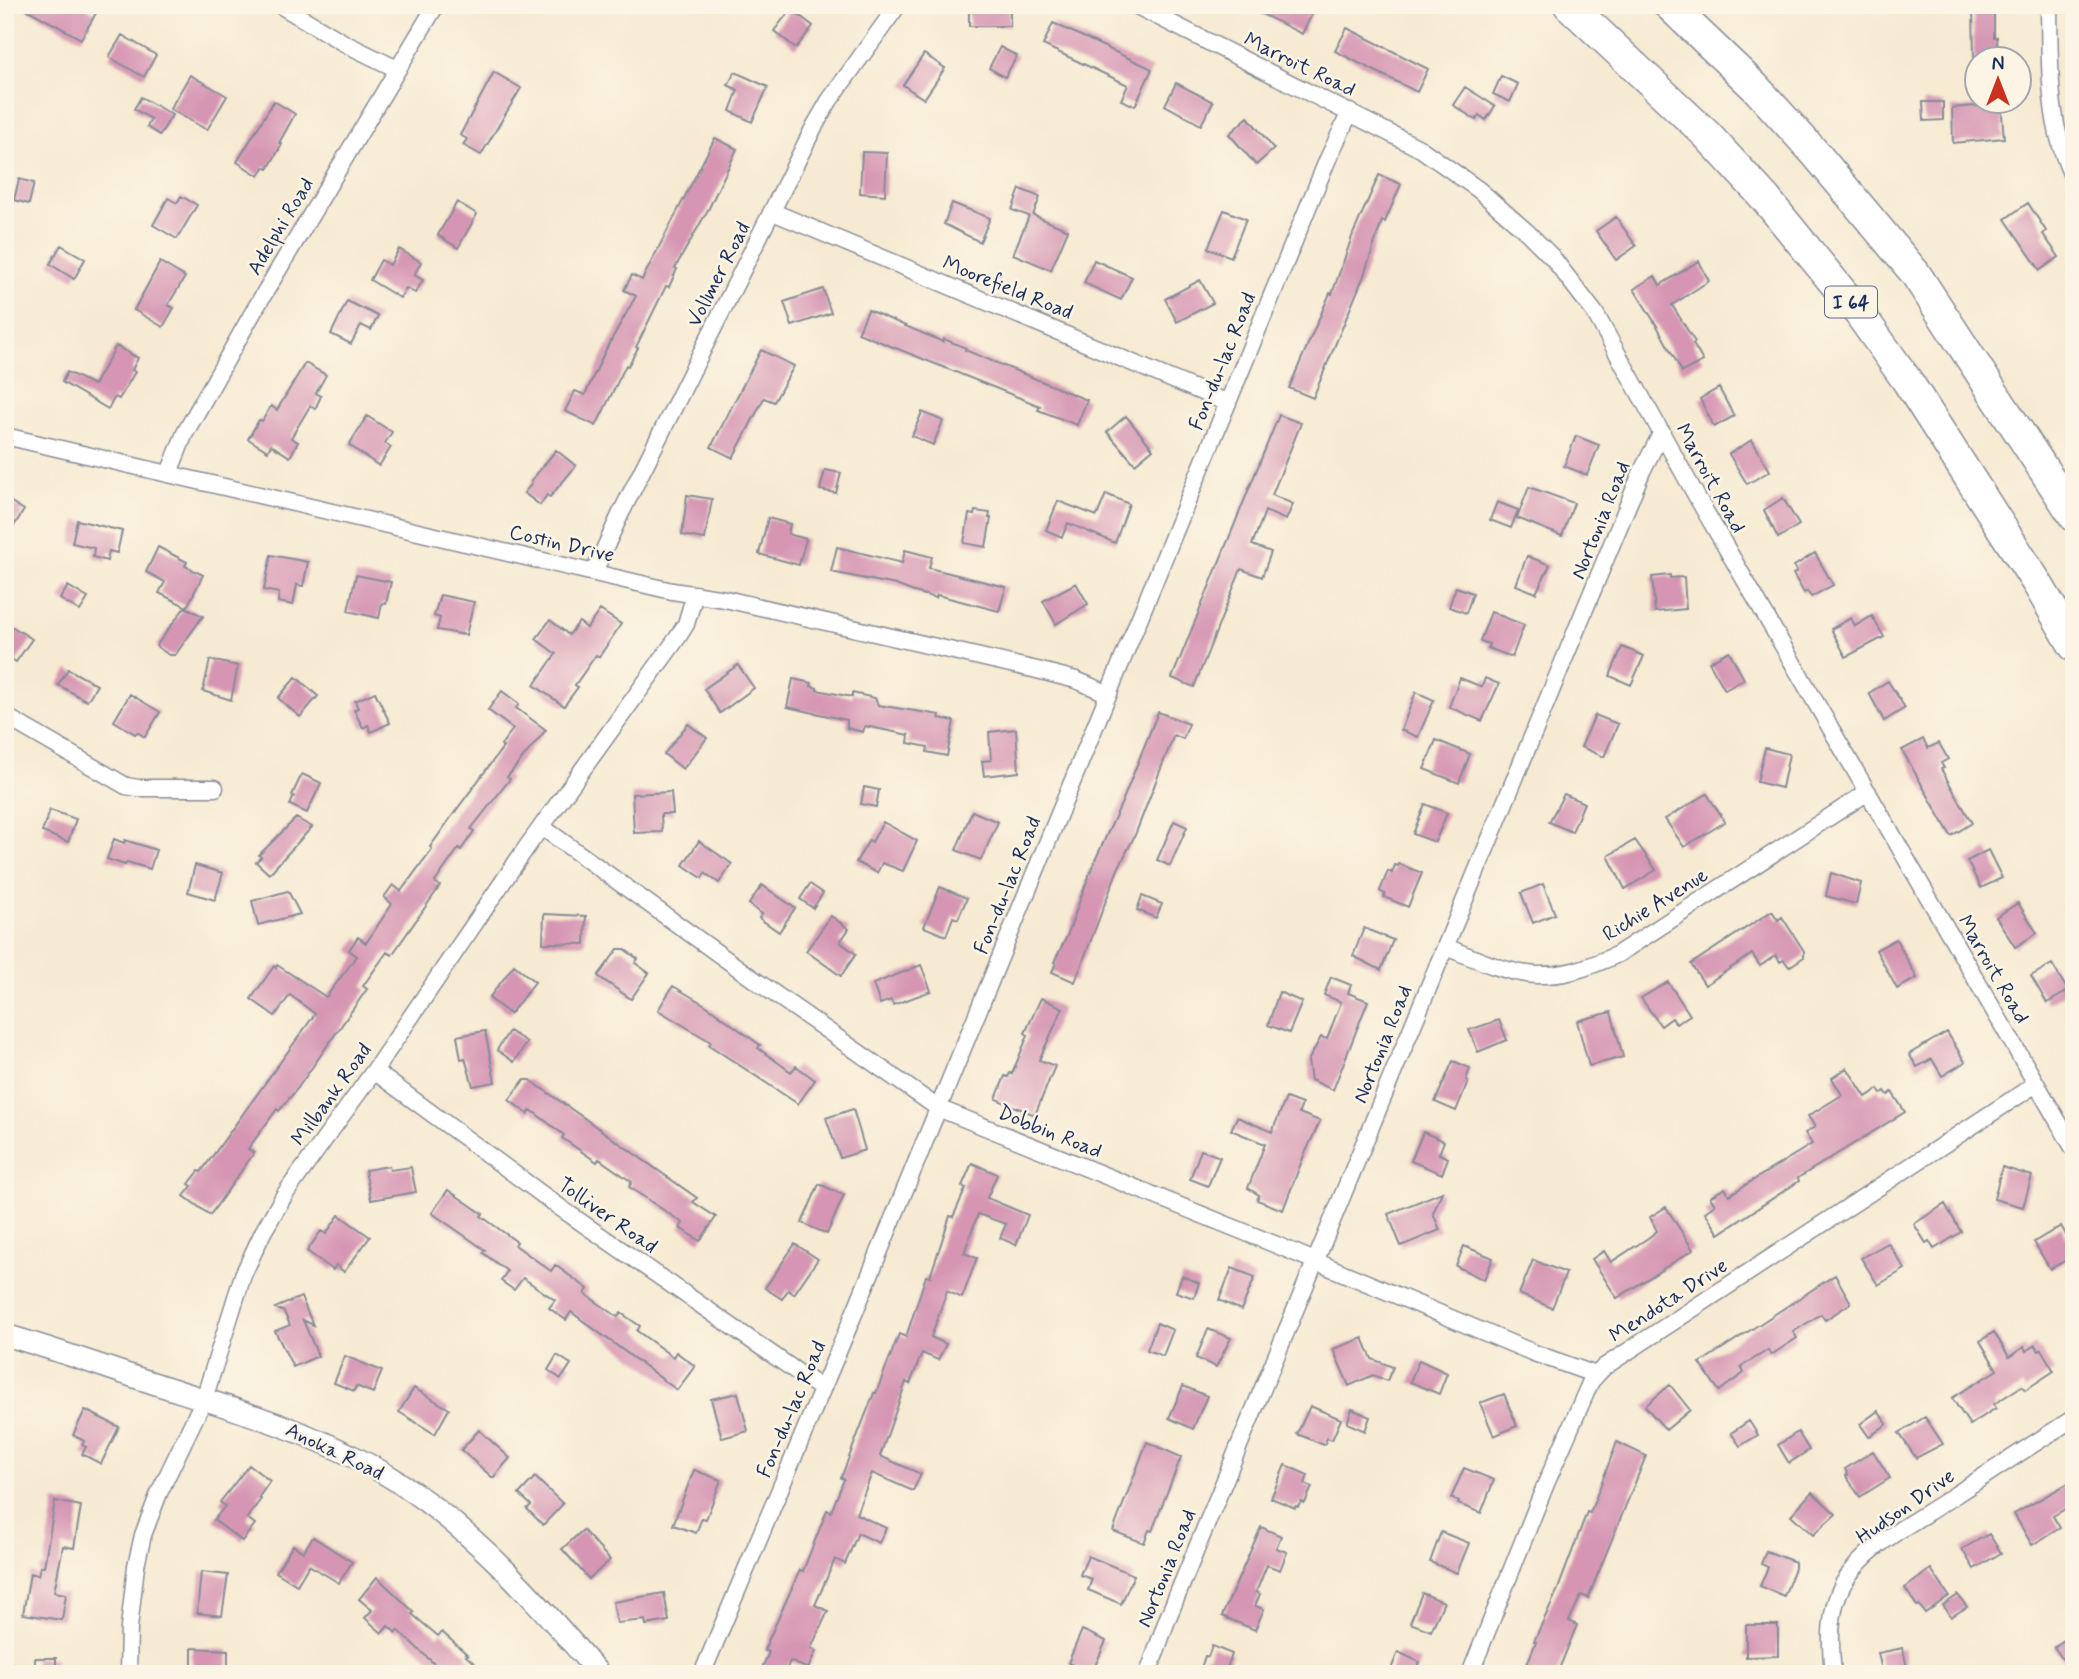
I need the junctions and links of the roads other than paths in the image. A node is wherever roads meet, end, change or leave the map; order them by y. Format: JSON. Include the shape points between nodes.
{"nodes":[{"id":1,"x":280,"y":5,"type":"edge"},
{"id":2,"x":436,"y":5,"type":"edge"},
{"id":3,"x":898,"y":5,"type":"edge"},
{"id":4,"x":1135,"y":5,"type":"edge"},
{"id":5,"x":1569,"y":5,"type":"edge"},
{"id":6,"x":1669,"y":5,"type":"edge"},
{"id":7,"x":2049,"y":5,"type":"edge"},
{"id":8,"x":397,"y":69,"type":"junction"},
{"id":9,"x":1350,"y":112,"type":"junction"},
{"id":10,"x":2074,"y":180,"type":"edge"},
{"id":11,"x":773,"y":212,"type":"junction"},
{"id":12,"x":1228,"y":403,"type":"junction"},
{"id":13,"x":1661,"y":432,"type":"junction"},
{"id":14,"x":5,"y":436,"type":"edge"},
{"id":15,"x":169,"y":473,"type":"junction"},
{"id":16,"x":2074,"y":516,"type":"edge"},
{"id":17,"x":594,"y":572,"type":"junction"},
{"id":18,"x":695,"y":594,"type":"junction"},
{"id":19,"x":2074,"y":646,"type":"edge"},
{"id":20,"x":1109,"y":694,"type":"junction"},
{"id":21,"x":5,"y":716,"type":"edge"},
{"id":22,"x":215,"y":788,"type":"dead end"},
{"id":23,"x":1868,"y":792,"type":"junction"},
{"id":24,"x":542,"y":827,"type":"junction"},
{"id":25,"x":1446,"y":947,"type":"junction"},
{"id":26,"x":374,"y":1071,"type":"junction"},
{"id":27,"x":2036,"y":1084,"type":"junction"},
{"id":28,"x":938,"y":1108,"type":"junction"},
{"id":29,"x":2074,"y":1149,"type":"edge"},
{"id":30,"x":1315,"y":1262,"type":"junction"},
{"id":31,"x":5,"y":1335,"type":"edge"},
{"id":32,"x":1596,"y":1375,"type":"junction"},
{"id":33,"x":822,"y":1389,"type":"junction"},
{"id":34,"x":204,"y":1399,"type":"junction"},
{"id":35,"x":2074,"y":1418,"type":"edge"},
{"id":36,"x":128,"y":1674,"type":"edge"},
{"id":37,"x":600,"y":1674,"type":"edge"},
{"id":38,"x":702,"y":1674,"type":"edge"},
{"id":39,"x":1148,"y":1674,"type":"edge"},
{"id":40,"x":1470,"y":1674,"type":"edge"},
{"id":41,"x":1833,"y":1674,"type":"edge"}],
"edges":[{"from":1,"to":8,"type":"street"},
{"from":2,"to":8,"type":"street","name":"Adelphi Road"},
{"from":3,"to":11,"type":"street","name":"Vollmer Road","via":[[829,101]]},
{"from":4,"to":9,"type":"street","name":"Marroit Road"},
{"from":5,"to":19,"type":"highway","number":"I 64","via":[[1706,134],[1859,313],[1951,449]]},
{"from":6,"to":16,"type":"highway","via":[[1755,87],[1915,273]]},
{"from":7,"to":10,"type":"street","via":[[2055,127]]},
{"from":8,"to":15,"type":"street","name":"Adelphi Road","via":[[185,433]]},
{"from":9,"to":12,"type":"street","name":"Fon-du-lac Road"},
{"from":9,"to":13,"type":"street","name":"Marroit Road","via":[[1450,168],[1552,257],[1595,313]]},
{"from":11,"to":12,"type":"street","name":"Moorefield Road"},
{"from":11,"to":17,"type":"street","name":"Vollmer Road"},
{"from":12,"to":20,"type":"street","name":"Fon-du-lac Road"},
{"from":13,"to":23,"type":"street","name":"Marroit Road"},
{"from":13,"to":25,"type":"street","name":"Nortonia Road"},
{"from":14,"to":15,"type":"street","name":"Costin Drive"},
{"from":15,"to":17,"type":"street","name":"Costin Drive"},
{"from":17,"to":18,"type":"street","name":"Costin Drive"},
{"from":18,"to":20,"type":"street","name":"Costin Drive","via":[[1037,670]]},
{"from":18,"to":24,"type":"street","name":"Milbank Road","via":[[678,637]]},
{"from":20,"to":28,"type":"street","name":"Fon-du-lac Road"},
{"from":21,"to":22,"type":"street","via":[[126,786]]},
{"from":23,"to":25,"type":"street","name":"Richie Avenue","via":[[1618,954],[1594,965],[1552,975],[1523,975]]},
{"from":23,"to":27,"type":"street","name":"Marroit Road"},
{"from":24,"to":26,"type":"street","name":"Milbank Road"},
{"from":24,"to":28,"type":"street","name":"Dobbin Road"},
{"from":25,"to":30,"type":"street","name":"Nortonia Road"},
{"from":26,"to":33,"type":"street","name":"Tolliver Road","via":[[573,1217]]},
{"from":26,"to":34,"type":"street","name":"Milbank Road","via":[[263,1232],[243,1275]]},
{"from":27,"to":29,"type":"street","name":"Marroit Road"},
{"from":27,"to":32,"type":"street","name":"Mendota Drive"},
{"from":28,"to":30,"type":"street","name":"Dobbin Road"},
{"from":28,"to":33,"type":"street","name":"Fon-du-lac Road"},
{"from":30,"to":32,"type":"street","name":"Dobbin Road"},
{"from":30,"to":39,"type":"street","name":"Nortonia Road"},
{"from":31,"to":34,"type":"street","name":"Anoka Road"},
{"from":32,"to":40,"type":"street","name":"Mendota Drive","via":[[1545,1486]]},
{"from":33,"to":38,"type":"street","name":"Fon-du-lac Road"},
{"from":34,"to":36,"type":"street","name":"Milbank Road","via":[[143,1535],[130,1616]]},
{"from":34,"to":37,"type":"street","name":"Anoka Road","via":[[292,1428],[349,1453],[394,1480],[451,1521],[493,1559]]},
{"from":35,"to":41,"type":"street","name":"Hudson Drive","via":[[1891,1536],[1849,1574],[1831,1623]]}]}
